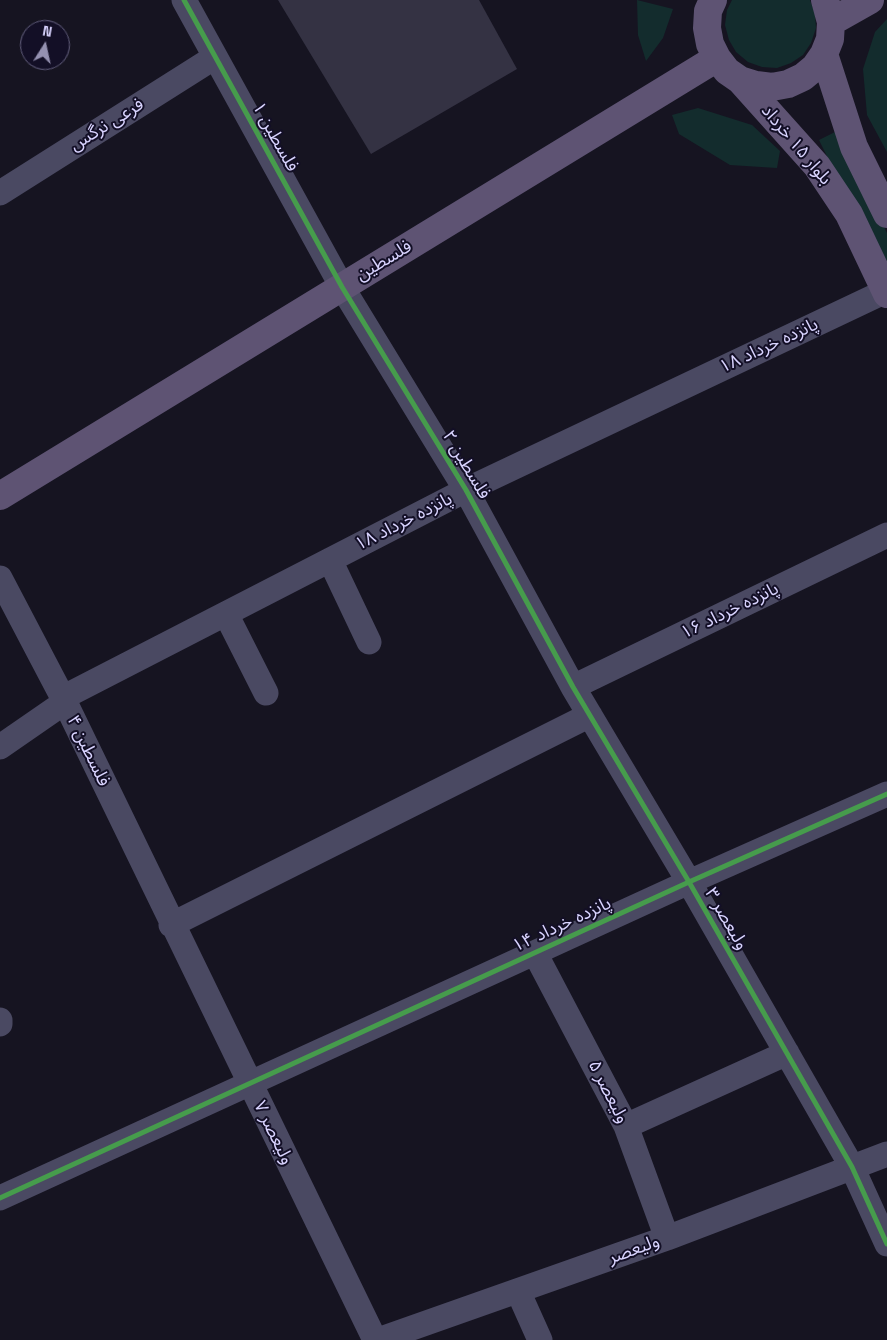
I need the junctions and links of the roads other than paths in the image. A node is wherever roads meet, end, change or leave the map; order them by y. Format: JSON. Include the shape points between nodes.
{"nodes":[{"id":1,"x":184,"y":0,"type":"edge"},
{"id":2,"x":713,"y":0,"type":"edge"},
{"id":3,"x":870,"y":0,"type":"edge"},
{"id":4,"x":828,"y":11,"type":"edge"},
{"id":5,"x":824,"y":54,"type":"junction"},
{"id":6,"x":215,"y":57,"type":"junction"},
{"id":7,"x":717,"y":58,"type":"junction"},
{"id":8,"x":740,"y":80,"type":"junction"},
{"id":9,"x":0,"y":193,"type":"edge"},
{"id":10,"x":887,"y":214,"type":"edge"},
{"id":11,"x":342,"y":287,"type":"junction"},
{"id":12,"x":886,"y":292,"type":"edge"},
{"id":13,"x":466,"y":490,"type":"junction"},
{"id":14,"x":0,"y":496,"type":"edge"},
{"id":15,"x":887,"y":535,"type":"edge"},
{"id":16,"x":330,"y":560,"type":"junction"},
{"id":17,"x":0,"y":578,"type":"edge"},
{"id":18,"x":226,"y":614,"type":"junction"},
{"id":19,"x":369,"y":642,"type":"dead end"},
{"id":20,"x":573,"y":687,"type":"junction"},
{"id":21,"x":266,"y":693,"type":"dead end"},
{"id":22,"x":64,"y":700,"type":"junction"},
{"id":23,"x":590,"y":715,"type":"junction"},
{"id":24,"x":0,"y":747,"type":"edge"},
{"id":25,"x":887,"y":794,"type":"edge"},
{"id":26,"x":689,"y":882,"type":"junction"},
{"id":27,"x":172,"y":925,"type":"junction"},
{"id":28,"x":535,"y":953,"type":"junction"},
{"id":29,"x":787,"y":1053,"type":"junction"},
{"id":30,"x":249,"y":1084,"type":"junction"},
{"id":31,"x":626,"y":1126,"type":"junction"},
{"id":32,"x":887,"y":1154,"type":"edge"},
{"id":33,"x":852,"y":1167,"type":"junction"},
{"id":34,"x":0,"y":1198,"type":"edge"},
{"id":35,"x":667,"y":1238,"type":"junction"},
{"id":36,"x":887,"y":1244,"type":"edge"},
{"id":37,"x":518,"y":1291,"type":"junction"},
{"id":38,"x":377,"y":1340,"type":"edge"},
{"id":39,"x":540,"y":1340,"type":"edge"}],
"edges":[{"from":1,"to":6,"type":"street","name":"فلسطین ۱"},
{"from":2,"to":7,"type":"main road","via":[[707,28]]},
{"from":3,"to":4,"type":"main road"},
{"from":4,"to":5,"type":"main road","via":[[830,39]]},
{"from":5,"to":8,"type":"main road","via":[[803,77],[788,84],[764,86]]},
{"from":5,"to":10,"type":"main road","via":[[854,148]]},
{"from":6,"to":9,"type":"street","name":"فرعی نرگس"},
{"from":6,"to":11,"type":"street","name":"فلسطین ۱"},
{"from":7,"to":8,"type":"main road","name":"بلوار ۱۵ خرداد"},
{"from":7,"to":11,"type":"main road","name":"فلسطین"},
{"from":8,"to":12,"type":"main road","name":"بلوار ۱۵ خرداد","via":[[817,166],[849,214]]},
{"from":11,"to":13,"type":"street","name":"فلسطین ۲"},
{"from":11,"to":14,"type":"main road","name":"فلسطین"},
{"from":12,"to":13,"type":"street","name":"پانزده خرداد ۱۸"},
{"from":13,"to":16,"type":"street","name":"پانزده خرداد ۱۸"},
{"from":13,"to":20,"type":"street","name":"فلسطین ۲"},
{"from":15,"to":20,"type":"street","name":"پانزده خرداد ۱۶"},
{"from":16,"to":18,"type":"street","name":"پانزده خرداد ۱۸"},
{"from":16,"to":19,"type":"street"},
{"from":17,"to":22,"type":"street","name":"فلسطین ۴"},
{"from":18,"to":21,"type":"street"},
{"from":18,"to":22,"type":"street","name":"پانزده خرداد ۱۸"},
{"from":20,"to":23,"type":"street","name":"ولیعصر ۳"},
{"from":22,"to":24,"type":"street","name":"پانزده خرداد ۱۸"},
{"from":22,"to":27,"type":"street","name":"فلسطین ۴"},
{"from":23,"to":26,"type":"street","name":"ولیعصر ۳"},
{"from":23,"to":27,"type":"street"},
{"from":25,"to":26,"type":"street","name":"پانزده خرداد ۱۴"},
{"from":26,"to":28,"type":"street","name":"پانزده خرداد ۱۴"},
{"from":26,"to":29,"type":"street","name":"ولیعصر ۳"},
{"from":27,"to":30,"type":"street","name":"ولیعصر ۷"},
{"from":28,"to":30,"type":"street","name":"پانزده خرداد ۱۴"},
{"from":28,"to":31,"type":"street","name":"ولیعصر ۵"},
{"from":29,"to":31,"type":"street"},
{"from":29,"to":33,"type":"street","name":"ولیعصر ۳"},
{"from":30,"to":34,"type":"street","name":"پانزده خرداد ۱۴"},
{"from":30,"to":38,"type":"street","name":"ولیعصر ۷"},
{"from":31,"to":35,"type":"street","name":"ولیعصر ۵"},
{"from":32,"to":33,"type":"street","name":"ولیعصر"},
{"from":33,"to":35,"type":"street","name":"ولیعصر"},
{"from":33,"to":36,"type":"street","name":"ولیعصر ۳"},
{"from":35,"to":37,"type":"street","name":"ولیعصر"},
{"from":37,"to":38,"type":"street","name":"ولیعصر"},
{"from":37,"to":39,"type":"street"}]}
